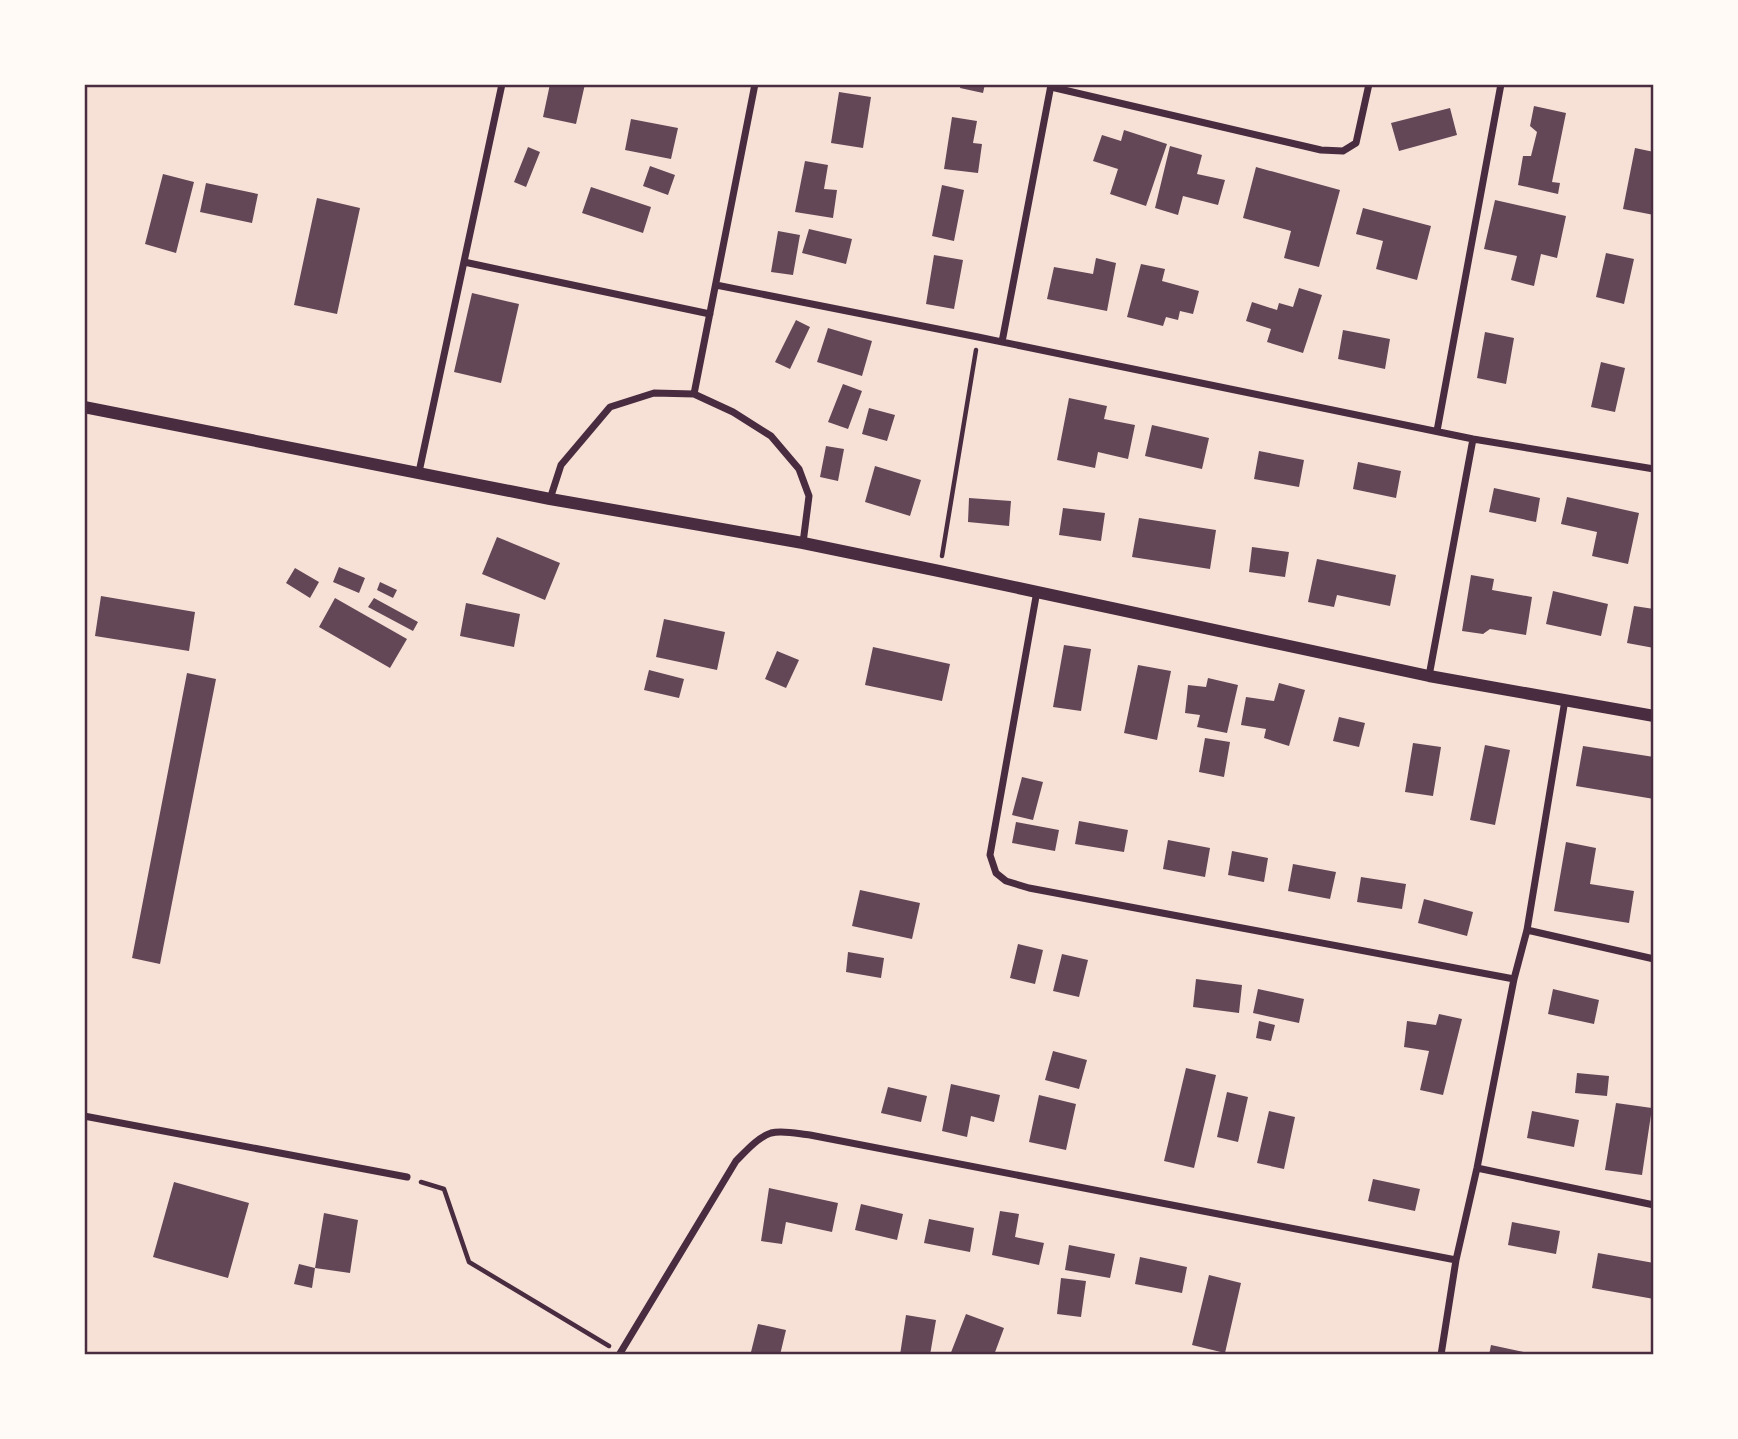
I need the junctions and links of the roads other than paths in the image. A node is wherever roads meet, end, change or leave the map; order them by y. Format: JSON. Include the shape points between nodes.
{"nodes":[{"id":1,"x":502,"y":84,"type":"edge"},
{"id":2,"x":755,"y":84,"type":"edge"},
{"id":3,"x":1369,"y":84,"type":"edge"},
{"id":4,"x":1500,"y":84,"type":"edge"},
{"id":5,"x":1051,"y":86,"type":"edge"},
{"id":6,"x":464,"y":262,"type":"junction"},
{"id":7,"x":716,"y":285,"type":"junction"},
{"id":8,"x":710,"y":314,"type":"junction"},
{"id":9,"x":1002,"y":342,"type":"junction"},
{"id":10,"x":695,"y":394,"type":"junction"},
{"id":11,"x":84,"y":407,"type":"edge"},
{"id":12,"x":1437,"y":431,"type":"junction"},
{"id":13,"x":1472,"y":439,"type":"junction"},
{"id":14,"x":1654,"y":469,"type":"edge"},
{"id":15,"x":419,"y":472,"type":"junction"},
{"id":16,"x":550,"y":499,"type":"junction"},
{"id":17,"x":803,"y":543,"type":"junction"},
{"id":18,"x":1037,"y":591,"type":"junction"},
{"id":19,"x":1429,"y":676,"type":"junction"},
{"id":20,"x":1565,"y":699,"type":"junction"},
{"id":21,"x":1654,"y":716,"type":"edge"},
{"id":22,"x":1527,"y":930,"type":"junction"},
{"id":23,"x":1654,"y":959,"type":"edge"},
{"id":24,"x":1514,"y":979,"type":"junction"},
{"id":25,"x":84,"y":1116,"type":"edge"},
{"id":26,"x":1476,"y":1168,"type":"junction"},
{"id":27,"x":407,"y":1177,"type":"road end"},
{"id":28,"x":1654,"y":1205,"type":"edge"},
{"id":29,"x":1456,"y":1260,"type":"junction"},
{"id":30,"x":620,"y":1354,"type":"edge"},
{"id":31,"x":1441,"y":1355,"type":"edge"}],
"edges":[{"from":1,"to":6,"type":"street"},
{"from":2,"to":7,"type":"street"},
{"from":3,"to":5,"type":"street","via":[[1356,144],[1343,151]]},
{"from":4,"to":12,"type":"street"},
{"from":5,"to":9,"type":"street"},
{"from":6,"to":8,"type":"street"},
{"from":6,"to":15,"type":"street"},
{"from":7,"to":8,"type":"street"},
{"from":7,"to":9,"type":"street"},
{"from":8,"to":10,"type":"street"},
{"from":9,"to":12,"type":"street"},
{"from":10,"to":16,"type":"street","via":[[654,393],[610,407],[561,465]]},
{"from":10,"to":17,"type":"street","via":[[771,436],[799,468],[809,496]]},
{"from":11,"to":15,"type":"street"},
{"from":12,"to":13,"type":"street"},
{"from":13,"to":14,"type":"street"},
{"from":13,"to":19,"type":"street"},
{"from":15,"to":16,"type":"street"},
{"from":16,"to":17,"type":"street"},
{"from":17,"to":18,"type":"street"},
{"from":18,"to":19,"type":"street"},
{"from":18,"to":24,"type":"street","via":[[990,855],[996,873],[1006,881],[1042,890]]},
{"from":19,"to":20,"type":"street"},
{"from":20,"to":21,"type":"street"},
{"from":20,"to":22,"type":"street"},
{"from":22,"to":23,"type":"street"},
{"from":22,"to":24,"type":"street"},
{"from":24,"to":26,"type":"street"},
{"from":25,"to":27,"type":"street"},
{"from":26,"to":28,"type":"street"},
{"from":26,"to":29,"type":"street"},
{"from":29,"to":30,"type":"street","via":[[810,1135],[771,1133],[736,1161]]},
{"from":29,"to":31,"type":"street"}]}
